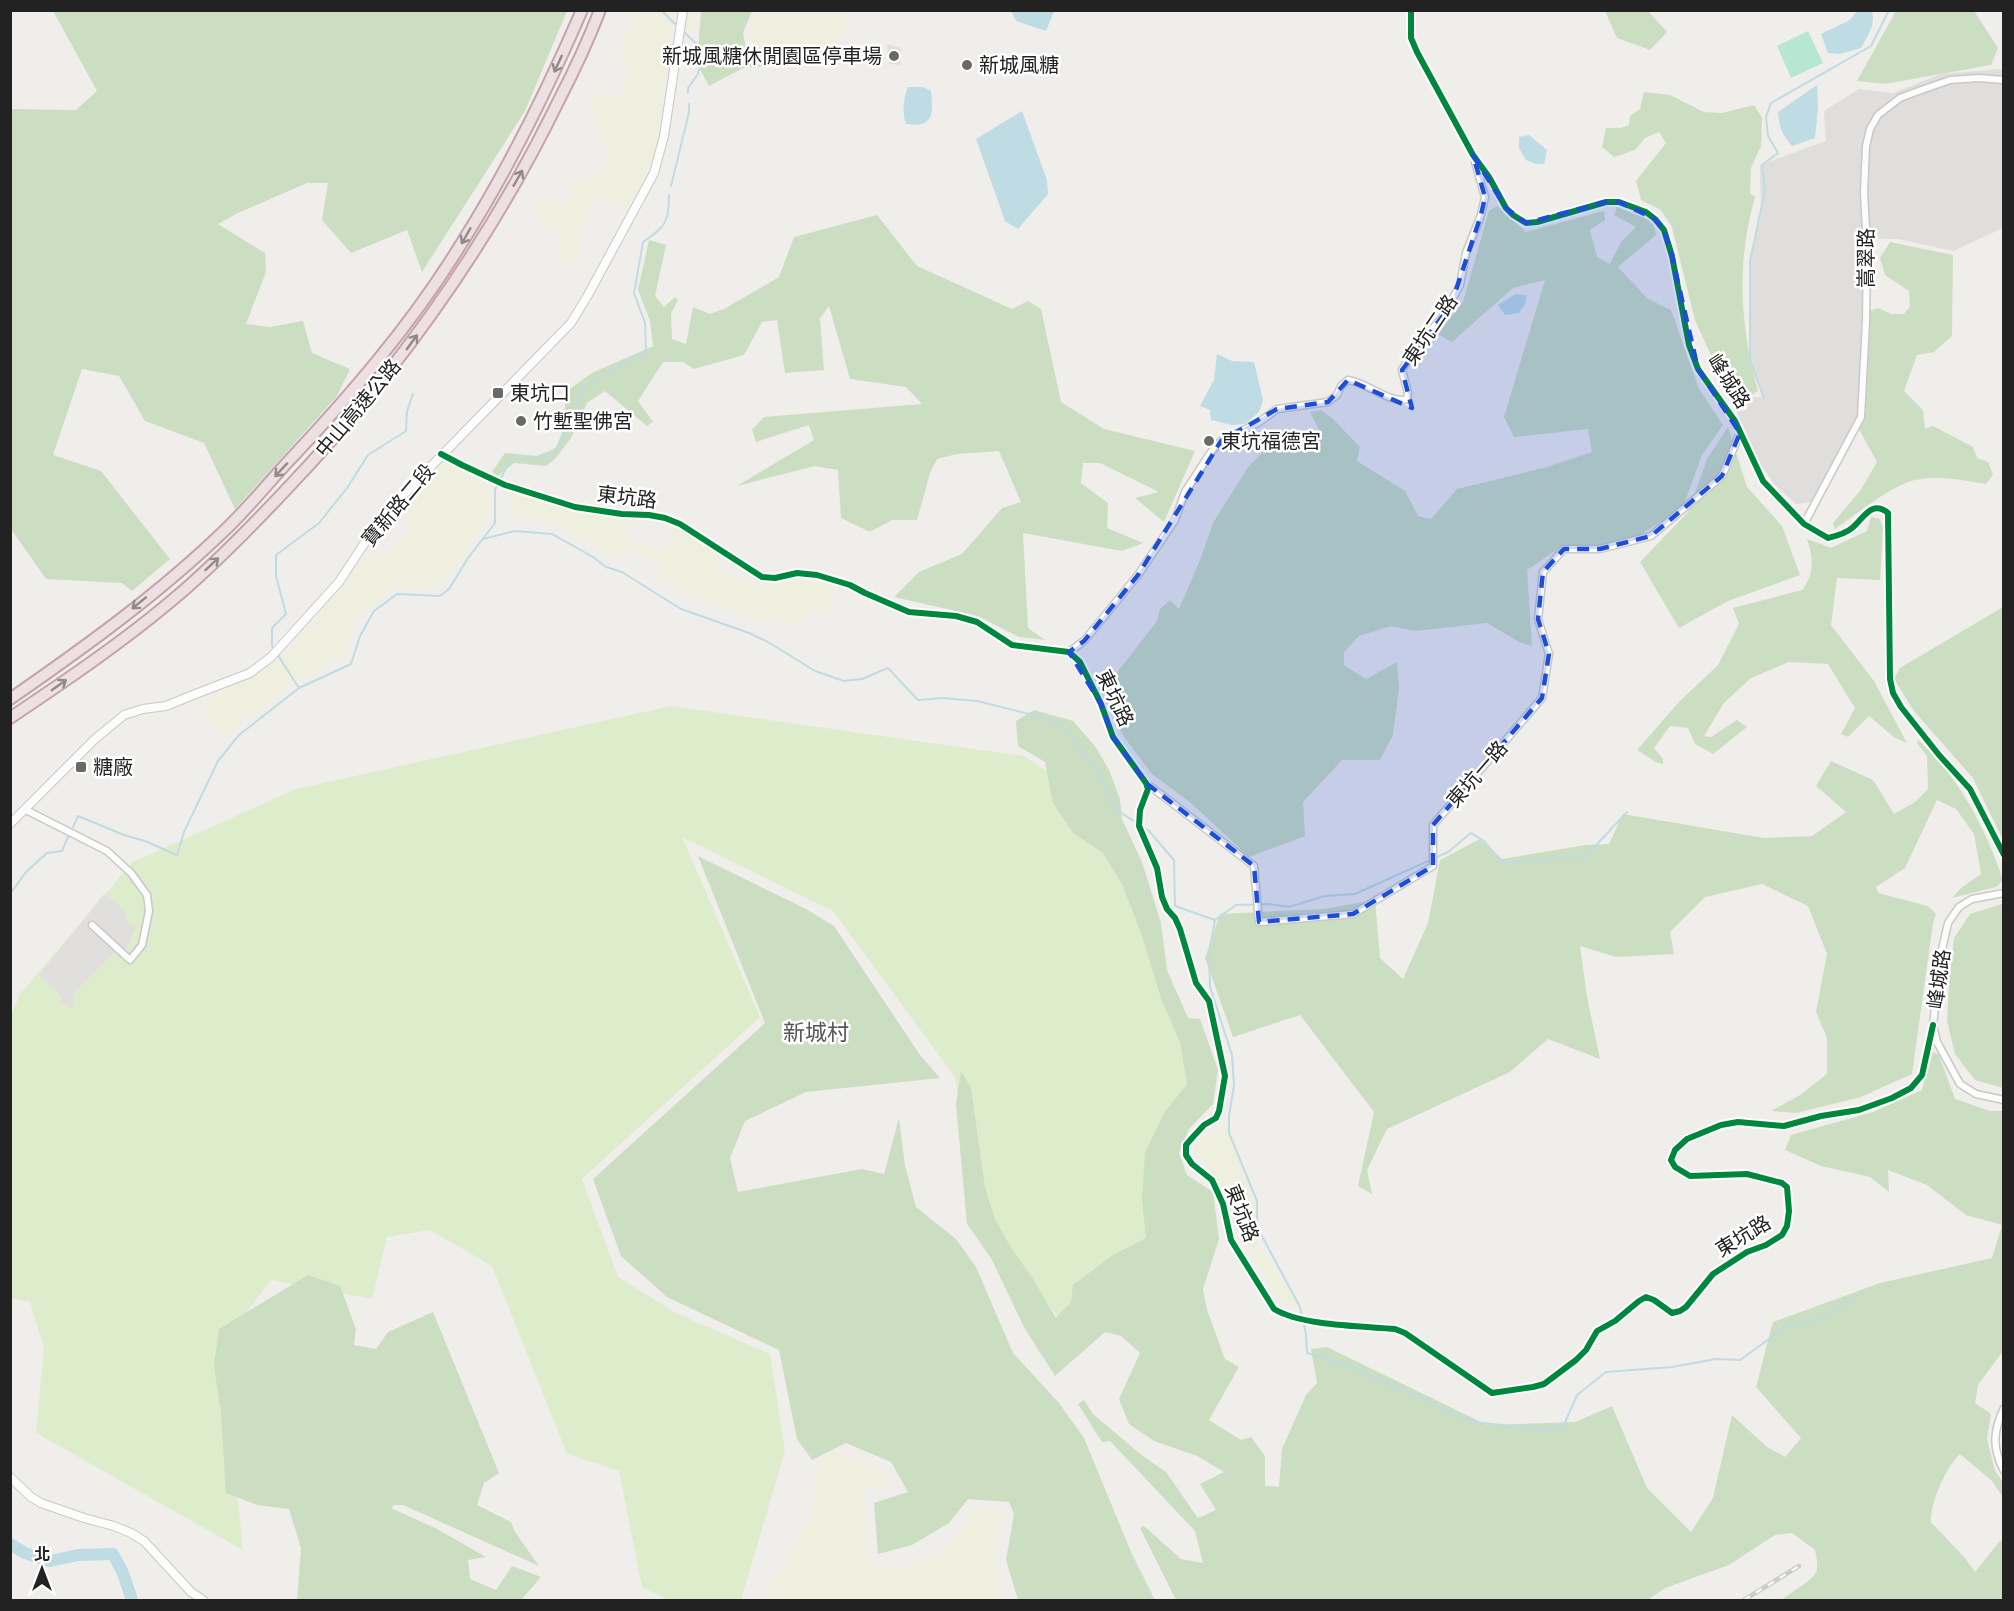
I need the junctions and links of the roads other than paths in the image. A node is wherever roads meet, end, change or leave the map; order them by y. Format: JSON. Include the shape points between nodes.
{"nodes":[{"id":1,"x":582,"y":10,"type":"edge"},
{"id":2,"x":600,"y":10,"type":"edge"},
{"id":3,"x":683,"y":10,"type":"edge"},
{"id":4,"x":1411,"y":10,"type":"edge"},
{"id":5,"x":2004,"y":80,"type":"edge"},
{"id":6,"x":1473,"y":155,"type":"junction"},
{"id":7,"x":1740,"y":433,"type":"junction"},
{"id":8,"x":441,"y":454,"type":"junction"},
{"id":9,"x":1804,"y":524,"type":"junction"},
{"id":10,"x":1069,"y":652,"type":"junction"},
{"id":11,"x":10,"y":699,"type":"edge"},
{"id":12,"x":10,"y":718,"type":"edge"},
{"id":13,"x":1146,"y":783,"type":"junction"},
{"id":14,"x":26,"y":810,"type":"junction"},
{"id":15,"x":10,"y":824,"type":"edge"},
{"id":16,"x":2004,"y":855,"type":"edge"},
{"id":17,"x":2004,"y":893,"type":"edge"},
{"id":18,"x":92,"y":925,"type":"dead end"},
{"id":19,"x":1933,"y":1025,"type":"junction"},
{"id":20,"x":2004,"y":1100,"type":"edge"},
{"id":21,"x":2004,"y":1408,"type":"edge"},
{"id":22,"x":2004,"y":1471,"type":"edge"},
{"id":23,"x":10,"y":1478,"type":"edge"},
{"id":24,"x":203,"y":1600,"type":"edge"}],
"edges":[{"from":1,"to":11,"type":"highway","name":"中山高速公路","one_way":true,"via":[[522,138],[458,249],[335,412],[226,529],[190,561],[97,638]]},
{"from":12,"to":2,"type":"highway","name":"中山高速公路","one_way":true,"via":[[171,601],[252,526],[342,430],[390,371],[468,261],[539,142]]},
{"from":3,"to":8,"type":"street","name":"寶新路二段","via":[[654,173],[588,295],[552,344]]},
{"from":4,"to":6,"type":"street","name":"峰城路","via":[[1411,38]]},
{"from":5,"to":9,"type":"street","name":"嵩翠路","via":[[1950,80],[1913,93],[1878,115],[1870,129],[1864,192],[1867,248],[1861,417]]},
{"from":6,"to":7,"type":"street","name":"峰城路","via":[[1506,208],[1526,223],[1606,202],[1619,202],[1655,219],[1665,230],[1689,345],[1698,369]]},
{"from":6,"to":10,"type":"street","name":"東坑二路","via":[[1485,197],[1481,215],[1466,253],[1460,285],[1442,318],[1418,343],[1402,370],[1407,399],[1394,399],[1348,380],[1329,402],[1277,408],[1258,423],[1221,441],[1185,492],[1175,520],[1138,575],[1084,641]]},
{"from":7,"to":9,"type":"street","name":"峰城路","via":[[1763,481]]},
{"from":7,"to":13,"type":"street","name":"東坑一路","via":[[1722,476],[1651,536],[1600,549],[1564,549],[1543,572],[1538,619],[1549,654],[1542,698],[1432,825],[1433,866],[1353,914],[1259,922],[1254,866]]},
{"from":8,"to":10,"type":"street","name":"東坑路","via":[[530,494],[575,507],[665,518],[762,577],[817,575],[850,585],[909,612],[977,622],[1012,645]]},
{"from":8,"to":14,"type":"street","name":"寶新路二段","via":[[380,523],[339,582],[271,657],[250,673],[166,706],[124,715]]},
{"from":9,"to":16,"type":"street","name":"峰城路","via":[[1828,538],[1852,528],[1873,508],[1883,508],[1888,513],[1893,693],[1932,747],[1970,789]]},
{"from":10,"to":13,"type":"street","name":"東坑路","via":[[1080,662],[1113,737]]},
{"from":13,"to":19,"type":"street","name":"東坑路","via":[[1139,826],[1158,868],[1162,897],[1180,929],[1196,983],[1209,1001],[1225,1076],[1220,1111],[1192,1137],[1186,1145],[1186,1155],[1212,1180],[1223,1204],[1231,1240],[1274,1309],[1283,1315],[1395,1329],[1492,1393],[1544,1384],[1586,1350],[1597,1331],[1639,1301],[1646,1298],[1672,1313],[1680,1311],[1713,1274],[1782,1235],[1789,1211],[1787,1187],[1747,1174],[1690,1176],[1671,1160],[1687,1139],[1721,1125],[1738,1122],[1784,1126],[1859,1110],[1892,1098],[1911,1088],[1922,1075]]},
{"from":14,"to":15,"type":"street","name":"寶新路二段"},
{"from":14,"to":18,"type":"street","via":[[107,850],[147,895],[150,911],[142,945],[130,960]]},
{"from":17,"to":19,"type":"street","name":"峰城路","via":[[1972,899],[1959,907],[1948,923]]},
{"from":19,"to":20,"type":"street","name":"峰城路","via":[[1936,1042],[1960,1084],[1976,1094]]},
{"from":21,"to":22,"type":"street","via":[[1994,1437],[1996,1457]]},
{"from":23,"to":24,"type":"street","via":[[41,1503],[131,1533]]}]}
